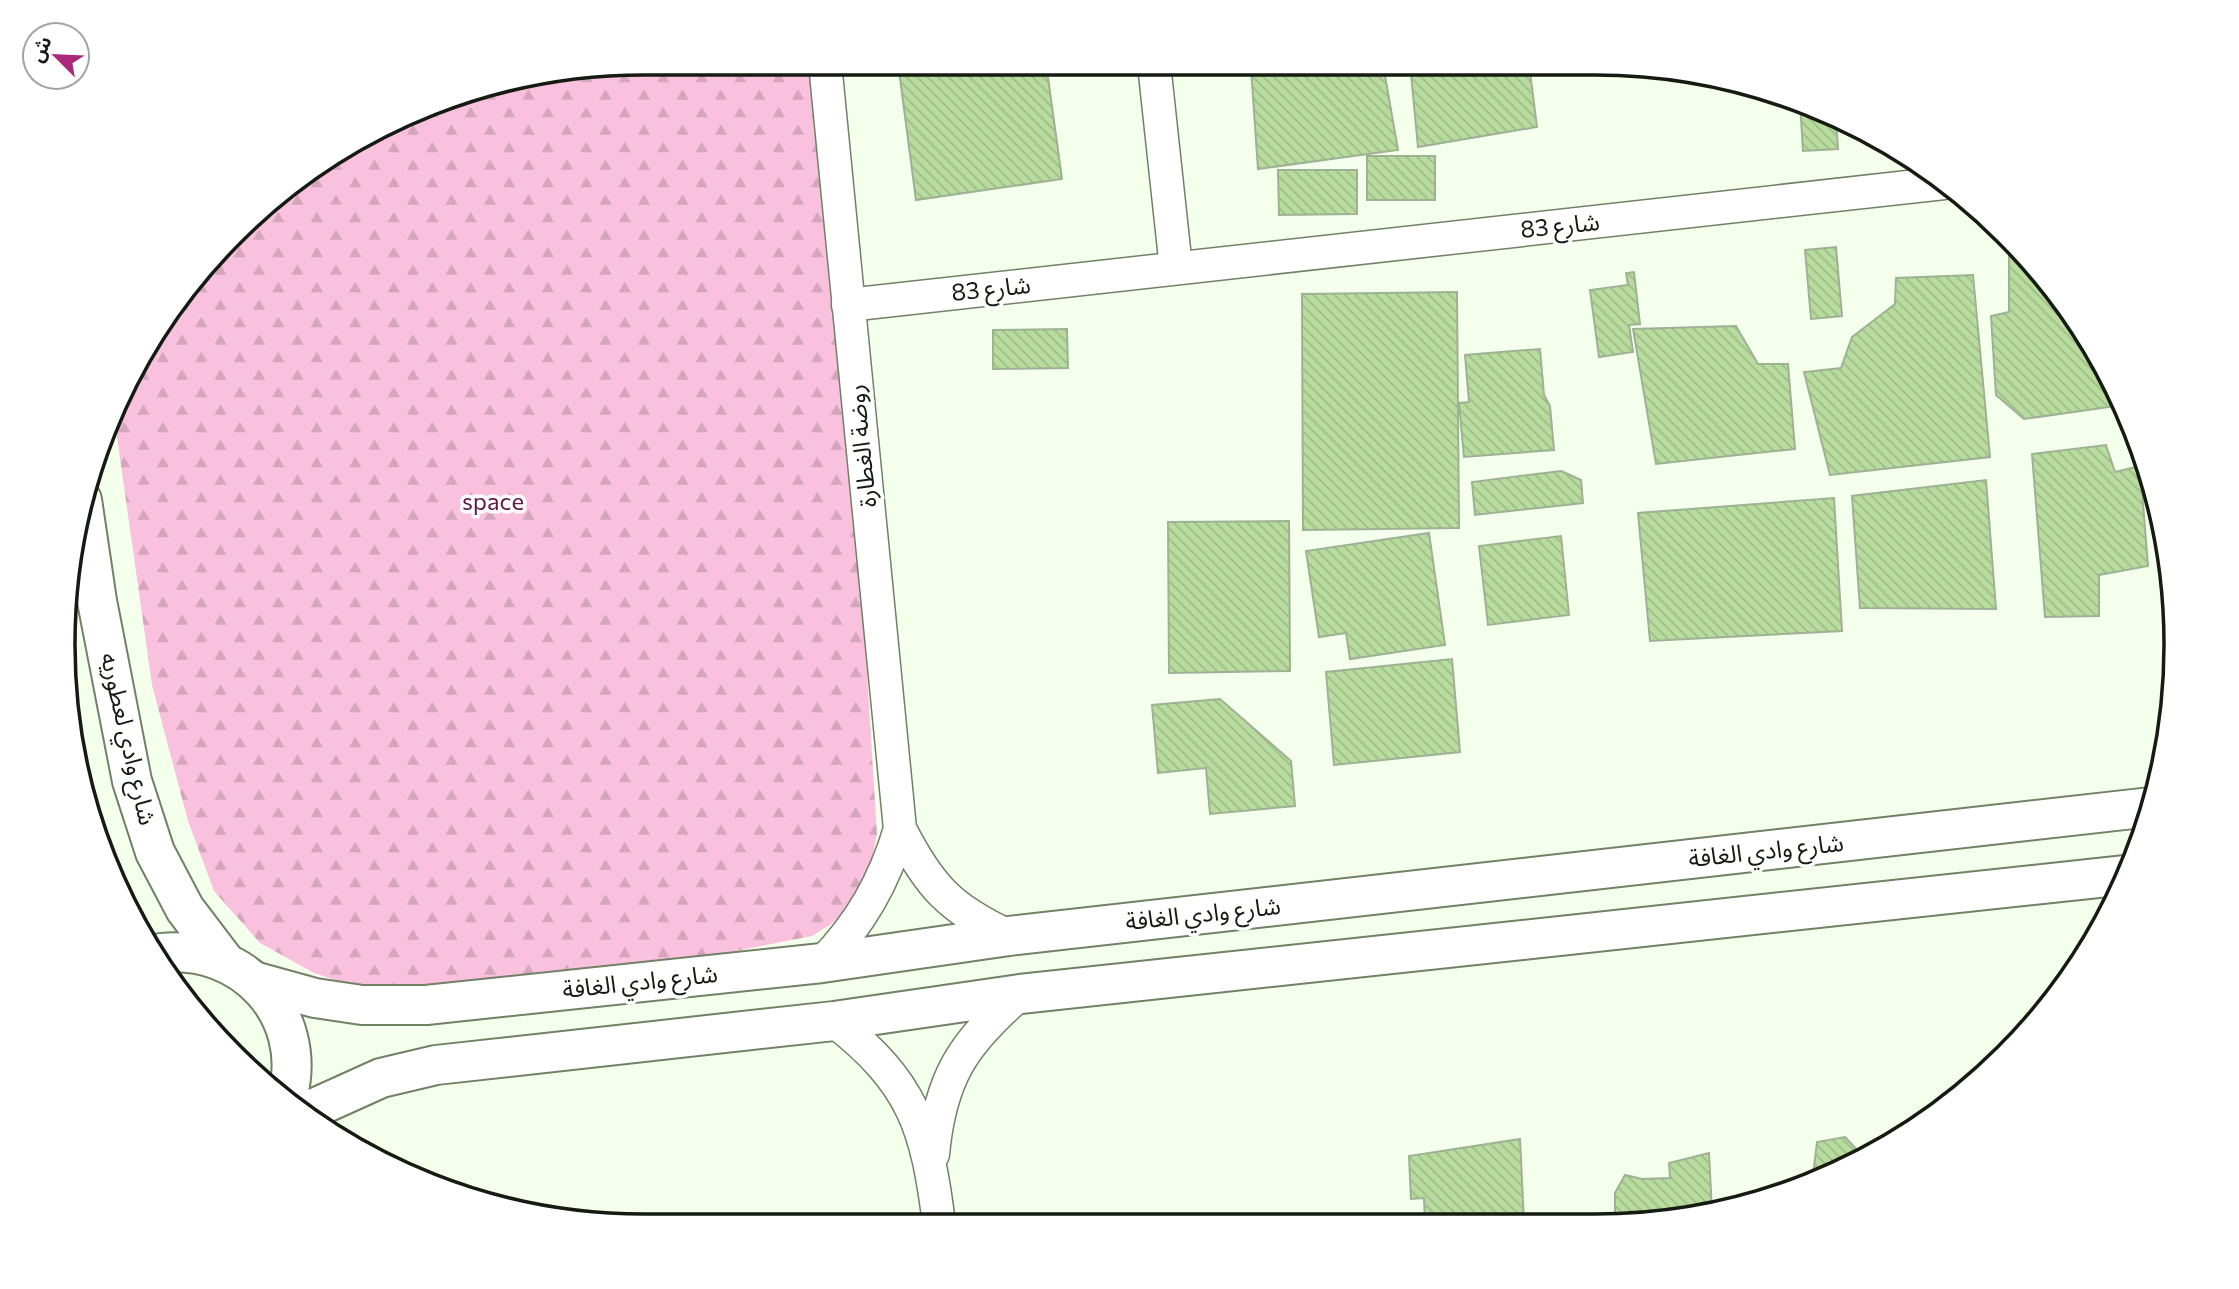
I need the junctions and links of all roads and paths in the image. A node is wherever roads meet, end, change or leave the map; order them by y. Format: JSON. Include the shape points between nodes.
{"nodes":[{"id":1,"x":826,"y":75,"type":"edge"},
{"id":2,"x":1155,"y":75,"type":"edge"},
{"id":3,"x":1930,"y":185,"type":"edge"},
{"id":4,"x":1176,"y":268,"type":"junction"},
{"id":5,"x":848,"y":305,"type":"junction"},
{"id":6,"x":87,"y":531,"type":"edge"},
{"id":7,"x":2139,"y":808,"type":"edge"},
{"id":8,"x":900,"y":829,"type":"junction"},
{"id":9,"x":2114,"y":876,"type":"edge"},
{"id":10,"x":1009,"y":936,"type":"junction"},
{"id":11,"x":166,"y":952,"type":"edge"},
{"id":12,"x":223,"y":959,"type":"junction"},
{"id":13,"x":822,"y":963,"type":"junction"},
{"id":14,"x":257,"y":982,"type":"junction"},
{"id":15,"x":1020,"y":994,"type":"junction"},
{"id":16,"x":834,"y":1021,"type":"junction"},
{"id":17,"x":288,"y":1088,"type":"edge"},
{"id":18,"x":315,"y":1108,"type":"edge"},
{"id":19,"x":932,"y":1166,"type":"junction"},
{"id":20,"x":938,"y":1214,"type":"edge"}],
"edges":[{"from":1,"to":5,"type":"street","name":"روضة الغطارة"},
{"from":2,"to":4,"type":"street"},
{"from":3,"to":4,"type":"street","name":"شارع 83"},
{"from":4,"to":5,"type":"street","name":"شارع 83"},
{"from":5,"to":8,"type":"street","name":"روضة الغطارة"},
{"from":6,"to":12,"type":"street","name":"شارع وادي لعطوريه","via":[[132,781],[155,852],[185,909]]},
{"from":7,"to":10,"type":"street","name":"شارع وادي الغافة"},
{"from":8,"to":10,"type":"street","name":"روضة الغطارة","via":[[918,864],[943,895],[973,919]]},
{"from":8,"to":13,"type":"street","name":"روضة الغطارة","via":[[879,888],[844,940]]},
{"from":9,"to":15,"type":"street"},
{"from":10,"to":13,"type":"street","name":"شارع وادي الغافة"},
{"from":11,"to":12,"type":"street","via":[[185,950]]},
{"from":12,"to":14,"type":"street"},
{"from":13,"to":14,"type":"street","name":"شارع وادي الغافة","via":[[426,1005],[362,1005]]},
{"from":14,"to":17,"type":"street","via":[[280,1014],[291,1052]]},
{"from":15,"to":16,"type":"street"},
{"from":15,"to":19,"type":"street","via":[[982,1027],[954,1069],[937,1116]]},
{"from":16,"to":18,"type":"street","via":[[436,1065],[382,1078]]},
{"from":16,"to":19,"type":"street","via":[[869,1048],[899,1083],[920,1123]]},
{"from":19,"to":20,"type":"street"}]}
